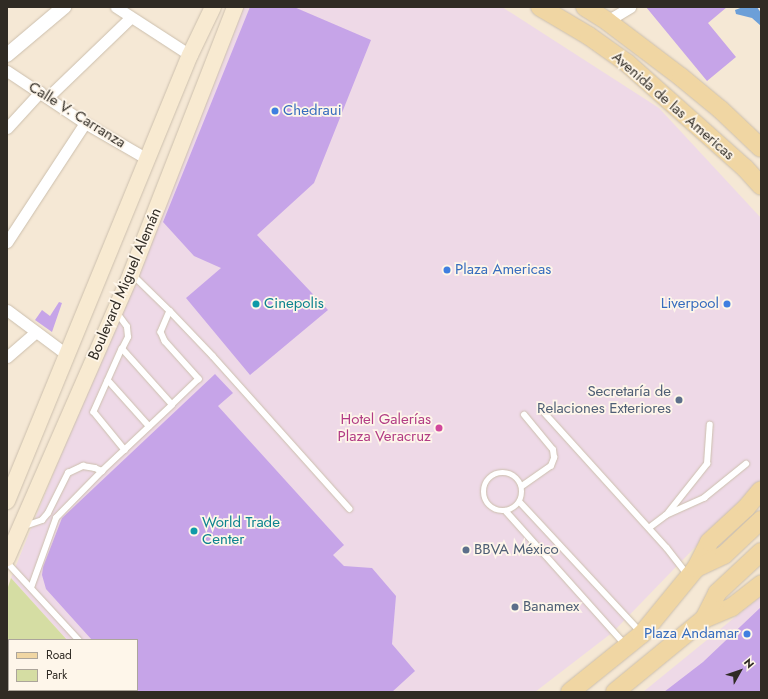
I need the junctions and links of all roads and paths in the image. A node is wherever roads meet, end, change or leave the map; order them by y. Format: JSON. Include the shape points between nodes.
{"nodes":[{"id":1,"x":64,"y":7,"type":"edge"},
{"id":2,"x":116,"y":7,"type":"edge"},
{"id":3,"x":213,"y":7,"type":"edge"},
{"id":4,"x":235,"y":7,"type":"edge"},
{"id":5,"x":540,"y":7,"type":"edge"},
{"id":6,"x":630,"y":7,"type":"edge"},
{"id":7,"x":588,"y":8,"type":"edge"},
{"id":8,"x":131,"y":17,"type":"junction"},
{"id":9,"x":607,"y":21,"type":"junction"},
{"id":10,"x":7,"y":55,"type":"edge"},
{"id":11,"x":190,"y":55,"type":"junction"},
{"id":12,"x":7,"y":71,"type":"edge"},
{"id":13,"x":681,"y":77,"type":"junction"},
{"id":14,"x":44,"y":95,"type":"junction"},
{"id":15,"x":665,"y":97,"type":"junction"},
{"id":16,"x":85,"y":123,"type":"junction"},
{"id":17,"x":7,"y":128,"type":"edge"},
{"id":18,"x":761,"y":148,"type":"edge"},
{"id":19,"x":147,"y":159,"type":"junction"},
{"id":20,"x":761,"y":186,"type":"edge"},
{"id":21,"x":7,"y":242,"type":"edge"},
{"id":22,"x":131,"y":274,"type":"junction"},
{"id":23,"x":7,"y":310,"type":"edge"},
{"id":24,"x":115,"y":311,"type":"junction"},
{"id":25,"x":170,"y":311,"type":"junction"},
{"id":26,"x":35,"y":333,"type":"junction"},
{"id":27,"x":122,"y":349,"type":"junction"},
{"id":28,"x":66,"y":354,"type":"junction"},
{"id":29,"x":7,"y":357,"type":"edge"},
{"id":30,"x":108,"y":380,"type":"junction"},
{"id":31,"x":172,"y":405,"type":"junction"},
{"id":32,"x":544,"y":412,"type":"dead end"},
{"id":33,"x":524,"y":415,"type":"dead end"},
{"id":34,"x":710,"y":425,"type":"dead end"},
{"id":35,"x":149,"y":426,"type":"junction"},
{"id":36,"x":125,"y":450,"type":"junction"},
{"id":37,"x":746,"y":464,"type":"dead end"},
{"id":38,"x":102,"y":471,"type":"junction"},
{"id":39,"x":10,"y":485,"type":"edge"},
{"id":40,"x":522,"y":486,"type":"junction"},
{"id":41,"x":761,"y":490,"type":"edge"},
{"id":42,"x":7,"y":501,"type":"edge"},
{"id":43,"x":520,"y":502,"type":"junction"},
{"id":44,"x":350,"y":509,"type":"dead end"},
{"id":45,"x":506,"y":511,"type":"junction"},
{"id":46,"x":666,"y":515,"type":"junction"},
{"id":47,"x":761,"y":520,"type":"edge"},
{"id":48,"x":21,"y":527,"type":"junction"},
{"id":49,"x":649,"y":528,"type":"junction"},
{"id":50,"x":761,"y":552,"type":"edge"},
{"id":51,"x":7,"y":558,"type":"edge"},
{"id":52,"x":7,"y":562,"type":"edge"},
{"id":53,"x":693,"y":572,"type":"junction"},
{"id":54,"x":761,"y":584,"type":"edge"},
{"id":55,"x":31,"y":588,"type":"junction"},
{"id":56,"x":704,"y":620,"type":"junction"},
{"id":57,"x":642,"y":634,"type":"junction"},
{"id":58,"x":78,"y":639,"type":"edge"},
{"id":59,"x":627,"y":647,"type":"junction"},
{"id":60,"x":570,"y":692,"type":"edge"},
{"id":61,"x":615,"y":692,"type":"edge"}],
"edges":[{"from":1,"to":10,"type":"street"},
{"from":2,"to":8,"type":"street"},
{"from":3,"to":11,"type":"main road","name":"Boulevard Miguel Alemán"},
{"from":4,"to":22,"type":"main road","name":"Boulevard Miguel Alemán"},
{"from":5,"to":15,"type":"main road","name":"Avenida de las Americas","via":[[589,36],[627,63]]},
{"from":6,"to":9,"type":"street"},
{"from":7,"to":9,"type":"main road","name":"Avenida de las Americas"},
{"from":8,"to":11,"type":"street"},
{"from":8,"to":14,"type":"street"},
{"from":9,"to":13,"type":"main road","name":"Avenida de las Americas"},
{"from":11,"to":19,"type":"main road","name":"Boulevard Miguel Alemán"},
{"from":12,"to":14,"type":"street","name":"Calle V. Carranza"},
{"from":13,"to":15,"type":"main road"},
{"from":13,"to":18,"type":"main road","name":"Avenida de las Americas"},
{"from":14,"to":16,"type":"street","name":"Calle V. Carranza"},
{"from":14,"to":17,"type":"street"},
{"from":15,"to":20,"type":"main road","name":"Avenida de las Americas","via":[[745,168]]},
{"from":16,"to":19,"type":"street","name":"Calle V. Carranza"},
{"from":16,"to":21,"type":"street"},
{"from":19,"to":28,"type":"main road","name":"Boulevard Miguel Alemán"},
{"from":22,"to":24,"type":"main road","name":"Boulevard Miguel Alemán"},
{"from":22,"to":25,"type":"lane"},
{"from":23,"to":26,"type":"street"},
{"from":24,"to":27,"type":"lane","via":[[127,327],[128,337]]},
{"from":24,"to":48,"type":"main road","name":"Boulevard Miguel Alemán"},
{"from":25,"to":31,"type":"lane","via":[[161,332],[165,341],[199,379]]},
{"from":25,"to":44,"type":"lane"},
{"from":26,"to":28,"type":"street"},
{"from":26,"to":29,"type":"street"},
{"from":27,"to":30,"type":"lane"},
{"from":27,"to":31,"type":"lane"},
{"from":28,"to":39,"type":"main road","name":"Boulevard Miguel Alemán"},
{"from":30,"to":35,"type":"lane"},
{"from":30,"to":36,"type":"lane","via":[[94,412]]},
{"from":31,"to":35,"type":"lane"},
{"from":32,"to":49,"type":"lane"},
{"from":33,"to":40,"type":"lane","via":[[553,450],[554,458],[551,466]]},
{"from":34,"to":46,"type":"lane","via":[[707,464]]},
{"from":35,"to":36,"type":"lane"},
{"from":36,"to":38,"type":"lane"},
{"from":37,"to":46,"type":"lane","via":[[704,498]]},
{"from":38,"to":48,"type":"lane","via":[[83,466],[68,473],[42,520]]},
{"from":38,"to":55,"type":"lane","via":[[56,518]]},
{"from":39,"to":42,"type":"main road","name":"Boulevard Miguel Alemán"},
{"from":40,"to":43,"type":"lane"},
{"from":40,"to":45,"type":"lane","via":[[516,478],[506,473],[495,475],[487,482],[484,492],[487,503],[496,510]]},
{"from":41,"to":53,"type":"main road","via":[[746,508],[709,542]]},
{"from":43,"to":45,"type":"lane","via":[[516,507]]},
{"from":43,"to":57,"type":"lane"},
{"from":45,"to":59,"type":"lane"},
{"from":46,"to":49,"type":"lane"},
{"from":47,"to":53,"type":"main road","via":[[724,555]]},
{"from":48,"to":51,"type":"main road","name":"Boulevard Miguel Alemán"},
{"from":49,"to":53,"type":"lane"},
{"from":50,"to":56,"type":"main road","via":[[717,593]]},
{"from":52,"to":55,"type":"lane"},
{"from":53,"to":57,"type":"main road"},
{"from":54,"to":56,"type":"main road","via":[[732,607]]},
{"from":55,"to":58,"type":"lane"},
{"from":56,"to":61,"type":"main road"},
{"from":57,"to":59,"type":"main road"},
{"from":59,"to":60,"type":"main road"}]}
